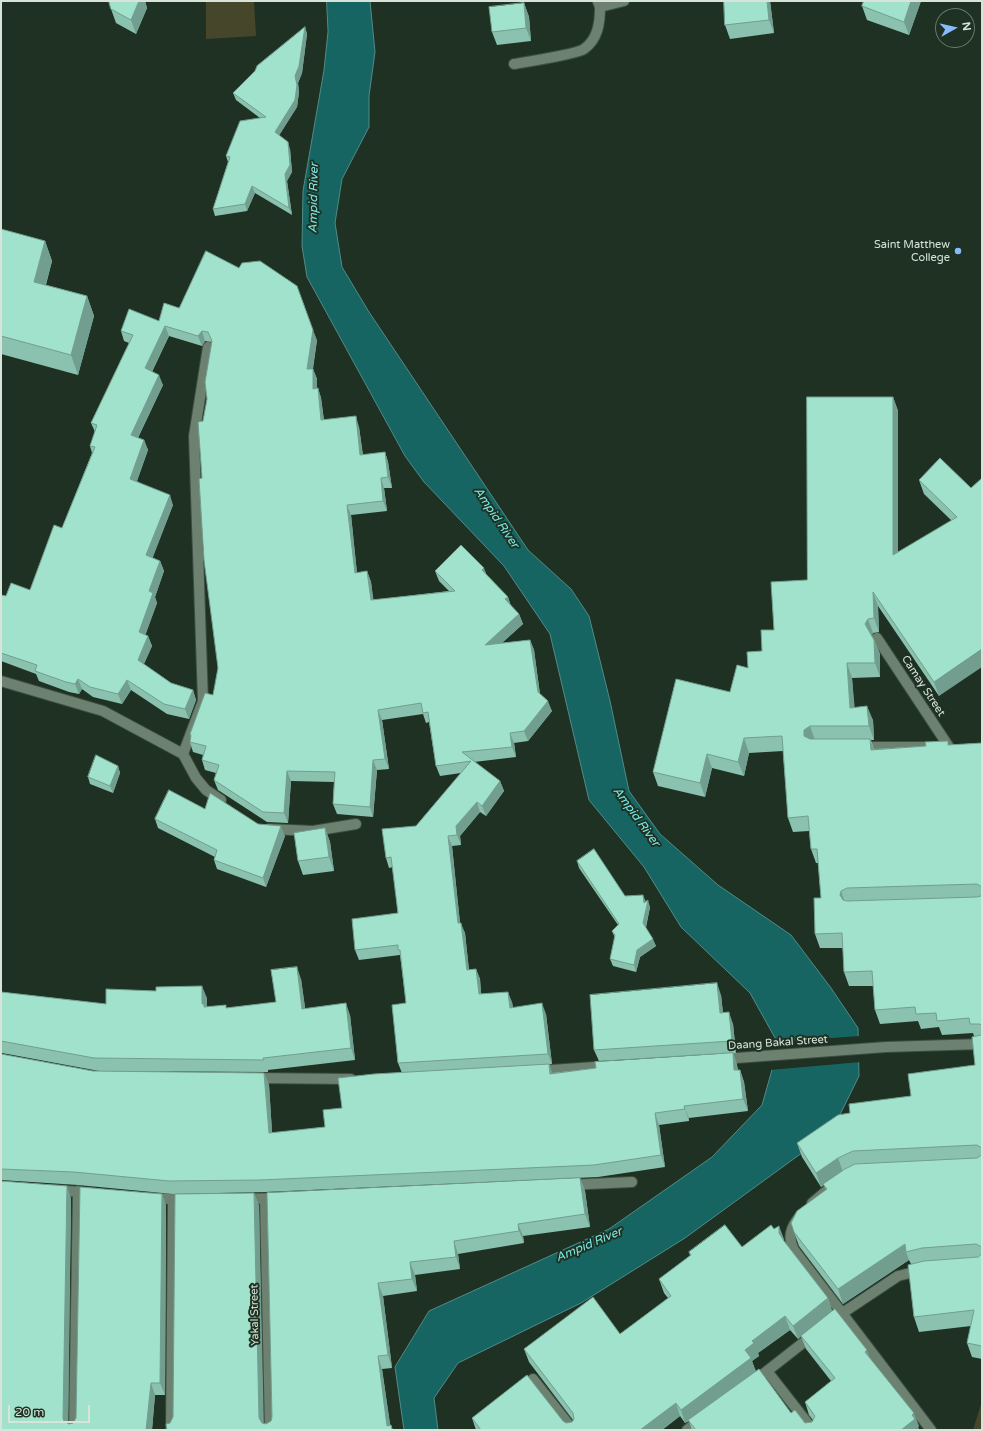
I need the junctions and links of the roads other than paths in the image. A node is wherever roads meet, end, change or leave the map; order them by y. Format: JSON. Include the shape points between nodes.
{"nodes":[{"id":1,"x":624,"y":1,"type":"edge"},
{"id":2,"x":599,"y":4,"type":"edge"},
{"id":3,"x":514,"y":64,"type":"dead end"},
{"id":4,"x":208,"y":347,"type":"dead end"},
{"id":5,"x":877,"y":638,"type":"dead end"},
{"id":6,"x":1,"y":681,"type":"edge"},
{"id":7,"x":854,"y":747,"type":"edge"},
{"id":8,"x":962,"y":747,"type":"edge"},
{"id":9,"x":949,"y":748,"type":"junction"},
{"id":10,"x":183,"y":754,"type":"junction"},
{"id":11,"x":232,"y":807,"type":"edge"},
{"id":12,"x":258,"y":824,"type":"edge"},
{"id":13,"x":356,"y":824,"type":"dead end"},
{"id":14,"x":982,"y":1044,"type":"edge"},
{"id":15,"x":713,"y":1060,"type":"edge"},
{"id":16,"x":617,"y":1066,"type":"edge"},
{"id":17,"x":530,"y":1071,"type":"edge"},
{"id":18,"x":239,"y":1078,"type":"edge"},
{"id":19,"x":365,"y":1079,"type":"edge"},
{"id":20,"x":847,"y":1177,"type":"edge"},
{"id":21,"x":632,"y":1182,"type":"dead end"},
{"id":22,"x":555,"y":1185,"type":"edge"},
{"id":23,"x":47,"y":1190,"type":"edge"},
{"id":24,"x":78,"y":1192,"type":"junction"},
{"id":25,"x":102,"y":1194,"type":"edge"},
{"id":26,"x":141,"y":1197,"type":"edge"},
{"id":27,"x":288,"y":1198,"type":"edge"},
{"id":28,"x":234,"y":1199,"type":"edge"},
{"id":29,"x":265,"y":1199,"type":"junction"},
{"id":30,"x":173,"y":1200,"type":"junction"},
{"id":31,"x":196,"y":1200,"type":"edge"},
{"id":32,"x":936,"y":1268,"type":"edge"},
{"id":33,"x":842,"y":1312,"type":"junction"},
{"id":34,"x":831,"y":1321,"type":"edge"},
{"id":35,"x":820,"y":1330,"type":"edge"},
{"id":36,"x":767,"y":1371,"type":"junction"},
{"id":37,"x":534,"y":1380,"type":"dead end"},
{"id":38,"x":742,"y":1389,"type":"edge"},
{"id":39,"x":711,"y":1412,"type":"edge"},
{"id":40,"x":74,"y":1430,"type":"edge"},
{"id":41,"x":171,"y":1430,"type":"edge"},
{"id":42,"x":270,"y":1430,"type":"edge"},
{"id":43,"x":573,"y":1430,"type":"edge"},
{"id":44,"x":687,"y":1430,"type":"edge"},
{"id":45,"x":813,"y":1430,"type":"edge"},
{"id":46,"x":931,"y":1430,"type":"edge"}],
"edges":[{"from":1,"to":2,"type":"street"},
{"from":2,"to":3,"type":"street","via":[[600,22],[595,38],[583,49]]},
{"from":4,"to":10,"type":"street","via":[[194,436],[203,696]]},
{"from":5,"to":9,"type":"street","name":"Camay Street"},
{"from":6,"to":10,"type":"street","via":[[103,711]]},
{"from":7,"to":9,"type":"street"},
{"from":8,"to":9,"type":"street"},
{"from":10,"to":11,"type":"street","via":[[206,790]]},
{"from":12,"to":13,"type":"street","via":[[265,828],[313,831]]},
{"from":14,"to":15,"type":"street","name":"Daang Bakal Street","via":[[886,1047]]},
{"from":16,"to":17,"type":"street"},
{"from":18,"to":19,"type":"street"},
{"from":20,"to":33,"type":"street","via":[[817,1198],[793,1226],[790,1236],[794,1250]]},
{"from":21,"to":22,"type":"street"},
{"from":23,"to":24,"type":"street"},
{"from":24,"to":25,"type":"street"},
{"from":24,"to":40,"type":"street"},
{"from":26,"to":30,"type":"street"},
{"from":27,"to":29,"type":"street"},
{"from":28,"to":29,"type":"street"},
{"from":29,"to":42,"type":"street","name":"Yakal Street"},
{"from":30,"to":31,"type":"street"},
{"from":30,"to":41,"type":"street"},
{"from":32,"to":33,"type":"street","via":[[898,1276]]},
{"from":33,"to":34,"type":"street"},
{"from":33,"to":46,"type":"street"},
{"from":35,"to":36,"type":"street"},
{"from":36,"to":38,"type":"street"},
{"from":36,"to":45,"type":"street"},
{"from":37,"to":43,"type":"street"},
{"from":39,"to":44,"type":"street"}]}
